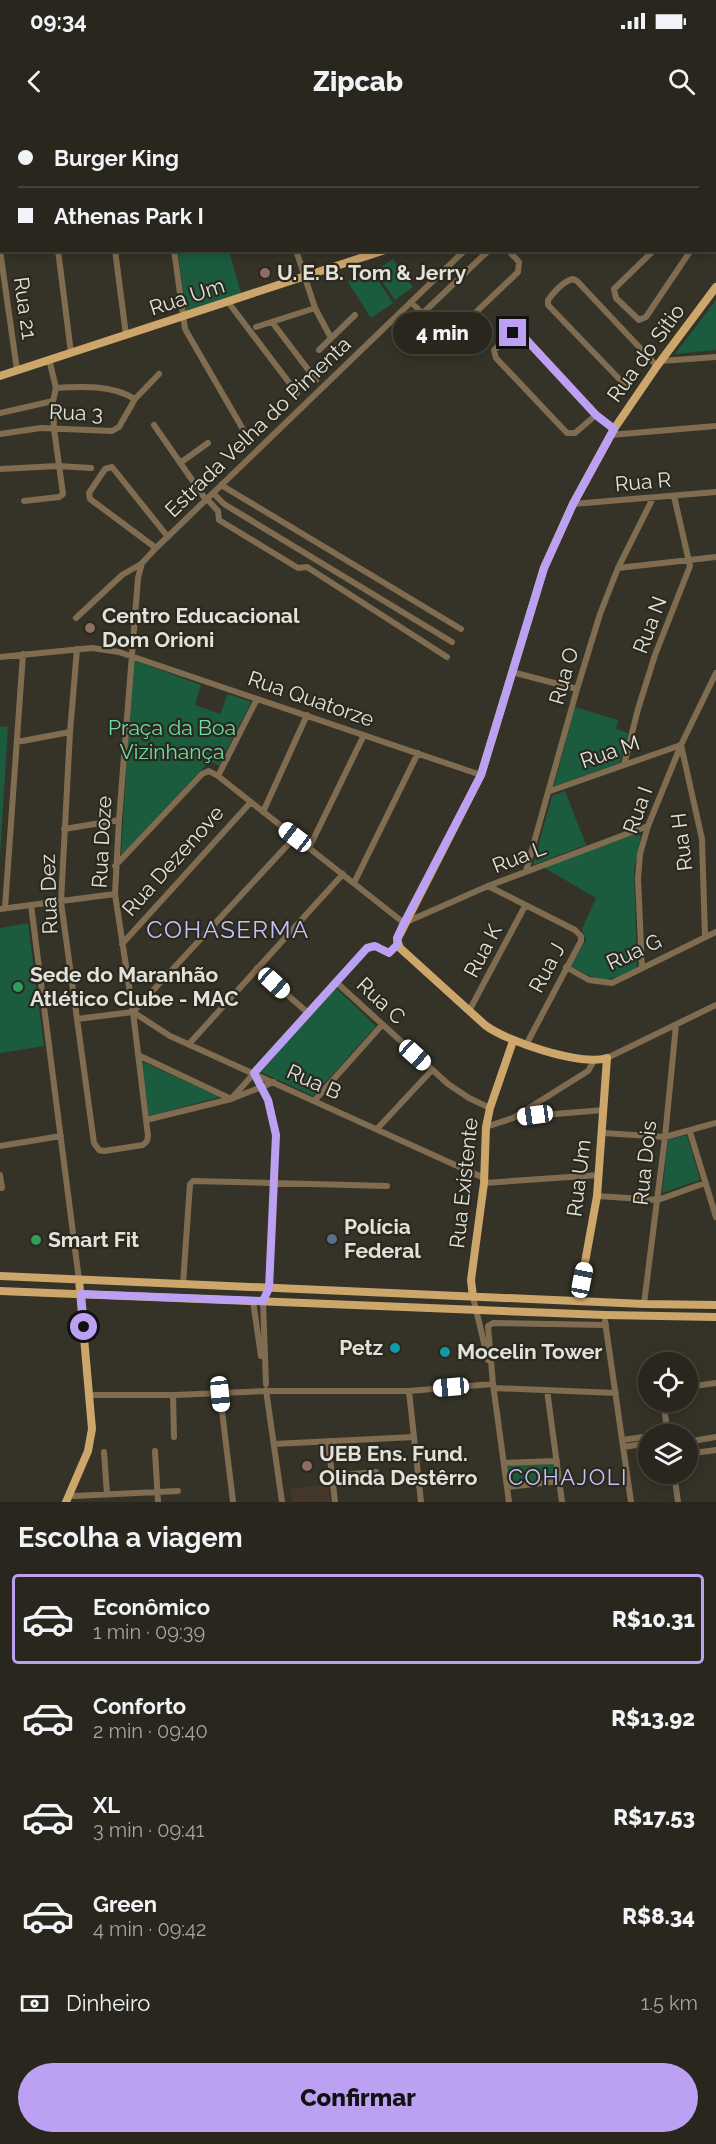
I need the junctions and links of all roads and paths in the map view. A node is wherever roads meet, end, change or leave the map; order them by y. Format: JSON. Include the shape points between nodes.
{"nodes":[{"id":1,"x":0,"y":252,"type":"edge"},
{"id":2,"x":58,"y":252,"type":"edge"},
{"id":3,"x":115,"y":252,"type":"edge"},
{"id":4,"x":174,"y":252,"type":"edge"},
{"id":5,"x":297,"y":252,"type":"edge"},
{"id":6,"x":379,"y":252,"type":"edge"},
{"id":7,"x":463,"y":252,"type":"edge"},
{"id":8,"x":487,"y":252,"type":"edge"},
{"id":9,"x":510,"y":252,"type":"edge"},
{"id":10,"x":652,"y":252,"type":"edge"},
{"id":11,"x":690,"y":252,"type":"edge"},
{"id":12,"x":305,"y":277,"type":"junction"},
{"id":13,"x":716,"y":287,"type":"edge"},
{"id":14,"x":228,"y":302,"type":"junction"},
{"id":15,"x":412,"y":303,"type":"junction"},
{"id":16,"x":315,"y":308,"type":"junction"},
{"id":17,"x":422,"y":314,"type":"junction"},
{"id":18,"x":355,"y":315,"type":"dead end"},
{"id":19,"x":183,"y":317,"type":"junction"},
{"id":20,"x":272,"y":322,"type":"junction"},
{"id":21,"x":256,"y":327,"type":"dead end"},
{"id":22,"x":126,"y":335,"type":"junction"},
{"id":23,"x":331,"y":339,"type":"junction"},
{"id":24,"x":319,"y":350,"type":"dead end"},
{"id":25,"x":71,"y":353,"type":"junction"},
{"id":26,"x":716,"y":357,"type":"edge"},
{"id":27,"x":49,"y":359,"type":"junction"},
{"id":28,"x":659,"y":364,"type":"junction"},
{"id":29,"x":17,"y":370,"type":"junction"},
{"id":30,"x":159,"y":374,"type":"dead end"},
{"id":31,"x":0,"y":376,"type":"edge"},
{"id":32,"x":316,"y":380,"type":"dead end"},
{"id":33,"x":627,"y":387,"type":"dead end"},
{"id":34,"x":56,"y":388,"type":"junction"},
{"id":35,"x":297,"y":393,"type":"dead end"},
{"id":36,"x":135,"y":399,"type":"junction"},
{"id":37,"x":53,"y":401,"type":"junction"},
{"id":38,"x":0,"y":413,"type":"edge"},
{"id":39,"x":596,"y":415,"type":"junction"},
{"id":40,"x":154,"y":425,"type":"dead end"},
{"id":41,"x":716,"y":426,"type":"edge"},
{"id":42,"x":54,"y":429,"type":"junction"},
{"id":43,"x":244,"y":432,"type":"dead end"},
{"id":44,"x":612,"y":432,"type":"junction"},
{"id":45,"x":0,"y":434,"type":"edge"},
{"id":46,"x":207,"y":443,"type":"dead end"},
{"id":47,"x":180,"y":463,"type":"junction"},
{"id":48,"x":58,"y":466,"type":"junction"},
{"id":49,"x":91,"y":468,"type":"dead end"},
{"id":50,"x":0,"y":469,"type":"edge"},
{"id":51,"x":221,"y":485,"type":"junction"},
{"id":52,"x":716,"y":492,"type":"edge"},
{"id":53,"x":213,"y":493,"type":"junction"},
{"id":54,"x":674,"y":496,"type":"junction"},
{"id":55,"x":652,"y":498,"type":"junction"},
{"id":56,"x":206,"y":500,"type":"junction"},
{"id":57,"x":24,"y":501,"type":"dead end"},
{"id":58,"x":573,"y":504,"type":"junction"},
{"id":59,"x":168,"y":537,"type":"junction"},
{"id":60,"x":156,"y":548,"type":"junction"},
{"id":61,"x":716,"y":557,"type":"edge"},
{"id":62,"x":690,"y":561,"type":"junction"},
{"id":63,"x":142,"y":563,"type":"junction"},
{"id":64,"x":618,"y":568,"type":"junction"},
{"id":65,"x":76,"y":618,"type":"dead end"},
{"id":66,"x":461,"y":629,"type":"dead end"},
{"id":67,"x":452,"y":642,"type":"dead end"},
{"id":68,"x":77,"y":650,"type":"junction"},
{"id":69,"x":23,"y":654,"type":"junction"},
{"id":70,"x":131,"y":656,"type":"junction"},
{"id":71,"x":0,"y":657,"type":"edge"},
{"id":72,"x":447,"y":657,"type":"dead end"},
{"id":73,"x":512,"y":672,"type":"junction"},
{"id":74,"x":716,"y":673,"type":"edge"},
{"id":75,"x":577,"y":689,"type":"junction"},
{"id":76,"x":257,"y":699,"type":"junction"},
{"id":77,"x":308,"y":716,"type":"junction"},
{"id":78,"x":70,"y":732,"type":"junction"},
{"id":79,"x":364,"y":735,"type":"junction"},
{"id":80,"x":17,"y":742,"type":"junction"},
{"id":81,"x":681,"y":745,"type":"junction"},
{"id":82,"x":418,"y":753,"type":"junction"},
{"id":83,"x":624,"y":765,"type":"junction"},
{"id":84,"x":481,"y":775,"type":"junction"},
{"id":85,"x":218,"y":776,"type":"junction"},
{"id":86,"x":550,"y":791,"type":"junction"},
{"id":87,"x":251,"y":802,"type":"junction"},
{"id":88,"x":263,"y":812,"type":"junction"},
{"id":89,"x":118,"y":820,"type":"junction"},
{"id":90,"x":648,"y":826,"type":"junction"},
{"id":91,"x":64,"y":829,"type":"junction"},
{"id":92,"x":295,"y":837,"type":"junction"},
{"id":93,"x":309,"y":848,"type":"junction"},
{"id":94,"x":115,"y":866,"type":"junction"},
{"id":95,"x":526,"y":871,"type":"junction"},
{"id":96,"x":343,"y":874,"type":"junction"},
{"id":97,"x":354,"y":883,"type":"junction"},
{"id":98,"x":488,"y":886,"type":"junction"},
{"id":99,"x":115,"y":894,"type":"junction"},
{"id":100,"x":61,"y":902,"type":"junction"},
{"id":101,"x":31,"y":905,"type":"junction"},
{"id":102,"x":525,"y":906,"type":"junction"},
{"id":103,"x":2,"y":908,"type":"edge"},
{"id":104,"x":404,"y":923,"type":"junction"},
{"id":105,"x":716,"y":932,"type":"edge"},
{"id":106,"x":705,"y":936,"type":"junction"},
{"id":107,"x":122,"y":944,"type":"junction"},
{"id":108,"x":398,"y":944,"type":"junction"},
{"id":109,"x":566,"y":967,"type":"junction"},
{"id":110,"x":257,"y":968,"type":"junction"},
{"id":111,"x":642,"y":968,"type":"junction"},
{"id":112,"x":336,"y":982,"type":"junction"},
{"id":113,"x":716,"y":1005,"type":"edge"},
{"id":114,"x":469,"y":1011,"type":"junction"},
{"id":115,"x":133,"y":1012,"type":"junction"},
{"id":116,"x":308,"y":1013,"type":"junction"},
{"id":117,"x":77,"y":1019,"type":"junction"},
{"id":118,"x":382,"y":1025,"type":"junction"},
{"id":119,"x":676,"y":1025,"type":"junction"},
{"id":120,"x":513,"y":1041,"type":"junction"},
{"id":121,"x":189,"y":1044,"type":"junction"},
{"id":122,"x":526,"y":1045,"type":"junction"},
{"id":123,"x":138,"y":1055,"type":"junction"},
{"id":124,"x":607,"y":1058,"type":"junction"},
{"id":125,"x":594,"y":1061,"type":"junction"},
{"id":126,"x":432,"y":1070,"type":"junction"},
{"id":127,"x":254,"y":1073,"type":"junction"},
{"id":128,"x":274,"y":1082,"type":"junction"},
{"id":129,"x":263,"y":1087,"type":"junction"},
{"id":130,"x":231,"y":1099,"type":"junction"},
{"id":131,"x":315,"y":1100,"type":"junction"},
{"id":132,"x":490,"y":1108,"type":"junction"},
{"id":133,"x":604,"y":1110,"type":"junction"},
{"id":134,"x":513,"y":1118,"type":"junction"},
{"id":135,"x":146,"y":1120,"type":"junction"},
{"id":136,"x":716,"y":1123,"type":"edge"},
{"id":137,"x":486,"y":1128,"type":"junction"},
{"id":138,"x":376,"y":1129,"type":"junction"},
{"id":139,"x":603,"y":1132,"type":"junction"},
{"id":140,"x":690,"y":1132,"type":"junction"},
{"id":141,"x":61,"y":1136,"type":"junction"},
{"id":142,"x":148,"y":1136,"type":"joint"},
{"id":143,"x":665,"y":1137,"type":"junction"},
{"id":144,"x":0,"y":1146,"type":"edge"},
{"id":145,"x":0,"y":1175,"type":"edge"},
{"id":146,"x":599,"y":1175,"type":"junction"},
{"id":147,"x":484,"y":1180,"type":"junction"},
{"id":148,"x":274,"y":1182,"type":"junction"},
{"id":149,"x":705,"y":1183,"type":"junction"},
{"id":150,"x":387,"y":1186,"type":"dead end"},
{"id":151,"x":2,"y":1188,"type":"dead end"},
{"id":152,"x":597,"y":1196,"type":"junction"},
{"id":153,"x":658,"y":1200,"type":"junction"},
{"id":154,"x":716,"y":1217,"type":"edge"},
{"id":155,"x":0,"y":1276,"type":"edge"},
{"id":156,"x":79,"y":1280,"type":"junction"},
{"id":157,"x":183,"y":1284,"type":"junction"},
{"id":158,"x":255,"y":1288,"type":"junction"},
{"id":159,"x":269,"y":1288,"type":"junction"},
{"id":160,"x":0,"y":1291,"type":"edge"},
{"id":161,"x":81,"y":1294,"type":"junction"},
{"id":162,"x":473,"y":1297,"type":"junction"},
{"id":163,"x":253,"y":1300,"type":"junction"},
{"id":164,"x":263,"y":1301,"type":"junction"},
{"id":165,"x":578,"y":1301,"type":"junction"},
{"id":166,"x":644,"y":1304,"type":"junction"},
{"id":167,"x":716,"y":1305,"type":"edge"},
{"id":168,"x":476,"y":1310,"type":"junction"},
{"id":169,"x":605,"y":1315,"type":"junction"},
{"id":170,"x":716,"y":1317,"type":"edge"},
{"id":171,"x":606,"y":1325,"type":"junction"},
{"id":172,"x":716,"y":1383,"type":"edge"},
{"id":173,"x":698,"y":1385,"type":"edge"},
{"id":174,"x":493,"y":1386,"type":"junction"},
{"id":175,"x":266,"y":1388,"type":"junction"},
{"id":176,"x":548,"y":1390,"type":"junction"},
{"id":177,"x":409,"y":1391,"type":"junction"},
{"id":178,"x":616,"y":1393,"type":"junction"},
{"id":179,"x":220,"y":1394,"type":"junction"},
{"id":180,"x":90,"y":1395,"type":"junction"},
{"id":181,"x":173,"y":1395,"type":"junction"},
{"id":182,"x":174,"y":1437,"type":"dead end"},
{"id":183,"x":414,"y":1437,"type":"junction"},
{"id":184,"x":716,"y":1437,"type":"edge"},
{"id":185,"x":698,"y":1440,"type":"edge"},
{"id":186,"x":328,"y":1441,"type":"junction"},
{"id":187,"x":274,"y":1444,"type":"junction"},
{"id":188,"x":716,"y":1450,"type":"edge"},
{"id":189,"x":155,"y":1451,"type":"dead end"},
{"id":190,"x":105,"y":1452,"type":"dead end"},
{"id":191,"x":698,"y":1452,"type":"edge"},
{"id":192,"x":556,"y":1461,"type":"junction"},
{"id":193,"x":504,"y":1463,"type":"junction"},
{"id":194,"x":376,"y":1472,"type":"dead end"},
{"id":195,"x":332,"y":1476,"type":"junction"},
{"id":196,"x":559,"y":1481,"type":"junction"},
{"id":197,"x":675,"y":1484,"type":"edge"},
{"id":198,"x":507,"y":1486,"type":"junction"},
{"id":199,"x":178,"y":1491,"type":"dead end"},
{"id":200,"x":157,"y":1492,"type":"junction"},
{"id":201,"x":107,"y":1494,"type":"junction"},
{"id":202,"x":68,"y":1498,"type":"edge"},
{"id":203,"x":80,"y":1499,"type":"edge"},
{"id":204,"x":158,"y":1502,"type":"edge"},
{"id":205,"x":233,"y":1502,"type":"edge"},
{"id":206,"x":282,"y":1502,"type":"edge"},
{"id":207,"x":335,"y":1502,"type":"edge"},
{"id":208,"x":421,"y":1502,"type":"edge"},
{"id":209,"x":509,"y":1502,"type":"edge"},
{"id":210,"x":562,"y":1502,"type":"edge"},
{"id":211,"x":631,"y":1502,"type":"edge"},
{"id":212,"x":677,"y":1502,"type":"edge"}],
"edges":[{"from":1,"to":29,"type":"street","name":"Rua 21"},
{"from":2,"to":25,"type":"street"},
{"from":3,"to":22,"type":"street"},
{"from":4,"to":19,"type":"street"},
{"from":5,"to":12,"type":"street"},
{"from":6,"to":12,"type":"main road","name":"Rua Um"},
{"from":7,"to":15,"type":"street","name":"Estrada Velha do Pimenta"},
{"from":8,"to":17,"type":"street"},
{"from":9,"to":17,"type":"street","via":[[519,262],[518,272],[451,336],[444,335]]},
{"from":10,"to":11,"type":"street","via":[[614,289],[616,298],[639,320],[646,317]]},
{"from":12,"to":14,"type":"main road","name":"Rua Um"},
{"from":12,"to":16,"type":"street"},
{"from":13,"to":28,"type":"main road","name":"Rua do Sítio"},
{"from":14,"to":19,"type":"main road","name":"Rua Um"},
{"from":14,"to":35,"type":"street"},
{"from":15,"to":17,"type":"street"},
{"from":15,"to":51,"type":"street","name":"Estrada Velha do Pimenta"},
{"from":16,"to":20,"type":"street"},
{"from":16,"to":23,"type":"street"},
{"from":18,"to":23,"type":"street"},
{"from":19,"to":22,"type":"main road","name":"Rua Um"},
{"from":19,"to":43,"type":"street","via":[[185,329]]},
{"from":20,"to":21,"type":"street"},
{"from":20,"to":32,"type":"street"},
{"from":22,"to":25,"type":"main road","name":"Rua Um"},
{"from":23,"to":24,"type":"street"},
{"from":25,"to":27,"type":"main road","name":"Rua Um"},
{"from":26,"to":28,"type":"street"},
{"from":27,"to":29,"type":"main road","name":"Rua Um"},
{"from":27,"to":34,"type":"street"},
{"from":28,"to":33,"type":"street","via":[[577,281],[565,282],[548,305]]},
{"from":28,"to":44,"type":"main road","name":"Rua do Sítio"},
{"from":29,"to":31,"type":"main road","name":"Rua Um"},
{"from":30,"to":36,"type":"street","name":"Rua 3"},
{"from":34,"to":36,"type":"street","via":[[113,389]]},
{"from":34,"to":37,"type":"street"},
{"from":36,"to":42,"type":"street","name":"Rua 3","via":[[119,427],[112,431]]},
{"from":37,"to":38,"type":"street"},
{"from":37,"to":42,"type":"street"},
{"from":39,"to":39,"type":"street","via":[[519,332],[494,350],[496,358],[567,433],[575,433]]},
{"from":39,"to":44,"type":"street"},
{"from":40,"to":47,"type":"street"},
{"from":41,"to":44,"type":"street"},
{"from":42,"to":45,"type":"street","name":"Rua 3"},
{"from":42,"to":48,"type":"street"},
{"from":44,"to":58,"type":"main road","name":"Rua do Sítio"},
{"from":46,"to":47,"type":"street"},
{"from":47,"to":56,"type":"street"},
{"from":48,"to":49,"type":"street"},
{"from":48,"to":50,"type":"street"},
{"from":48,"to":57,"type":"street","via":[[63,494]]},
{"from":51,"to":53,"type":"street","name":"Estrada Velha do Pimenta"},
{"from":51,"to":66,"type":"street"},
{"from":52,"to":54,"type":"street","name":"Rua R"},
{"from":53,"to":56,"type":"street","name":"Estrada Velha do Pimenta"},
{"from":53,"to":67,"type":"street","via":[[224,504]]},
{"from":54,"to":55,"type":"street","name":"Rua R"},
{"from":54,"to":62,"type":"street"},
{"from":55,"to":58,"type":"street","name":"Rua R"},
{"from":55,"to":64,"type":"street","name":"Rua O"},
{"from":56,"to":59,"type":"street","name":"Estrada Velha do Pimenta"},
{"from":56,"to":72,"type":"street","via":[[218,511],[219,520],[298,568],[307,567]]},
{"from":58,"to":73,"type":"main road","name":"Rua do Sítio","via":[[544,568]]},
{"from":59,"to":60,"type":"street","name":"Estrada Velha do Pimenta"},
{"from":59,"to":60,"type":"street","via":[[112,467],[105,469],[89,493],[90,499]]},
{"from":60,"to":63,"type":"street","name":"Estrada Velha do Pimenta"},
{"from":61,"to":62,"type":"street"},
{"from":62,"to":64,"type":"street"},
{"from":62,"to":83,"type":"street","name":"Rua N","via":[[652,665]]},
{"from":63,"to":65,"type":"street","name":"Estrada Velha do Pimenta","via":[[122,575]]},
{"from":63,"to":70,"type":"street"},
{"from":64,"to":75,"type":"street","name":"Rua O"},
{"from":68,"to":69,"type":"street"},
{"from":68,"to":70,"type":"street","via":[[107,649]]},
{"from":68,"to":78,"type":"street","name":"Rua Dez"},
{"from":69,"to":71,"type":"street"},
{"from":69,"to":80,"type":"street"},
{"from":70,"to":76,"type":"street","name":"Rua Quatorze"},
{"from":70,"to":89,"type":"street","name":"Rua Doze"},
{"from":73,"to":75,"type":"street"},
{"from":73,"to":84,"type":"main road","name":"Rua do Sítio"},
{"from":74,"to":81,"type":"street","name":"Rua I"},
{"from":75,"to":86,"type":"street","name":"Rua O"},
{"from":76,"to":77,"type":"street","name":"Rua Quatorze"},
{"from":76,"to":85,"type":"street"},
{"from":77,"to":79,"type":"street","name":"Rua Quatorze"},
{"from":77,"to":88,"type":"street"},
{"from":78,"to":80,"type":"street"},
{"from":78,"to":91,"type":"street","name":"Rua Dez"},
{"from":79,"to":82,"type":"street","name":"Rua Quatorze"},
{"from":79,"to":93,"type":"street"},
{"from":80,"to":103,"type":"street"},
{"from":81,"to":83,"type":"street","name":"Rua M"},
{"from":81,"to":90,"type":"street","name":"Rua I"},
{"from":81,"to":106,"type":"street","name":"Rua H","via":[[702,839]]},
{"from":82,"to":84,"type":"street","name":"Rua Quatorze"},
{"from":82,"to":97,"type":"street"},
{"from":83,"to":86,"type":"street","name":"Rua M"},
{"from":84,"to":104,"type":"main road","name":"Rua do Sítio"},
{"from":85,"to":87,"type":"street"},
{"from":85,"to":94,"type":"street","via":[[211,771],[202,774]]},
{"from":86,"to":95,"type":"street","name":"Rua O"},
{"from":87,"to":88,"type":"street"},
{"from":87,"to":107,"type":"street","name":"Rua Dezenove"},
{"from":88,"to":92,"type":"street"},
{"from":89,"to":91,"type":"street"},
{"from":89,"to":94,"type":"street","name":"Rua Doze"},
{"from":90,"to":95,"type":"street","name":"Rua L"},
{"from":90,"to":111,"type":"street","name":"Rua I","via":[[639,866]]},
{"from":91,"to":100,"type":"street","name":"Rua Dez"},
{"from":92,"to":93,"type":"street"},
{"from":92,"to":115,"type":"street"},
{"from":93,"to":96,"type":"street"},
{"from":94,"to":99,"type":"street","name":"Rua Doze"},
{"from":95,"to":98,"type":"street","name":"Rua L"},
{"from":96,"to":97,"type":"street"},
{"from":96,"to":110,"type":"street"},
{"from":97,"to":104,"type":"street"},
{"from":98,"to":102,"type":"street","name":"Rua J"},
{"from":98,"to":104,"type":"street","name":"Rua L"},
{"from":99,"to":100,"type":"street"},
{"from":99,"to":107,"type":"street","name":"Rua Doze"},
{"from":100,"to":101,"type":"street"},
{"from":100,"to":117,"type":"street","name":"Rua Dez"},
{"from":101,"to":103,"type":"street"},
{"from":101,"to":141,"type":"street"},
{"from":102,"to":109,"type":"street","name":"Rua J","via":[[579,933],[580,941]]},
{"from":102,"to":114,"type":"street","name":"Rua K"},
{"from":104,"to":108,"type":"main road","name":"Rua do Sítio"},
{"from":105,"to":106,"type":"street","name":"Rua G"},
{"from":106,"to":111,"type":"street","name":"Rua G"},
{"from":107,"to":115,"type":"street","name":"Rua Doze"},
{"from":108,"to":112,"type":"street","via":[[387,953],[369,946]]},
{"from":108,"to":114,"type":"main road"},
{"from":109,"to":111,"type":"street","name":"Rua G","via":[[605,984]]},
{"from":109,"to":122,"type":"street","name":"Rua J"},
{"from":110,"to":116,"type":"street"},
{"from":110,"to":121,"type":"street"},
{"from":112,"to":116,"type":"street"},
{"from":112,"to":118,"type":"street","name":"Rua C"},
{"from":113,"to":119,"type":"street"},
{"from":114,"to":120,"type":"main road","via":[[491,1030]]},
{"from":115,"to":117,"type":"street"},
{"from":115,"to":121,"type":"street","name":"Rua B"},
{"from":115,"to":123,"type":"street","name":"Rua Doze"},
{"from":116,"to":127,"type":"street"},
{"from":117,"to":142,"type":"street","name":"Rua Dez","via":[[97,1148],[104,1151],[143,1145]]},
{"from":118,"to":126,"type":"street","name":"Rua C"},
{"from":118,"to":131,"type":"street"},
{"from":119,"to":124,"type":"street"},
{"from":119,"to":143,"type":"street","name":"Rua Dois"},
{"from":120,"to":122,"type":"main road"},
{"from":120,"to":132,"type":"main road","name":"Rua Existente"},
{"from":121,"to":127,"type":"street","name":"Rua B"},
{"from":122,"to":125,"type":"main road"},
{"from":123,"to":130,"type":"street"},
{"from":123,"to":135,"type":"street","name":"Rua Doze"},
{"from":124,"to":125,"type":"main road"},
{"from":124,"to":133,"type":"main road","name":"Rua Um"},
{"from":125,"to":134,"type":"street","via":[[588,1071]]},
{"from":126,"to":132,"type":"street","name":"Rua C","via":[[469,1098]]},
{"from":126,"to":138,"type":"street"},
{"from":127,"to":128,"type":"street","name":"Rua B"},
{"from":127,"to":129,"type":"street"},
{"from":127,"to":130,"type":"street"},
{"from":128,"to":129,"type":"street"},
{"from":128,"to":131,"type":"street","name":"Rua B"},
{"from":129,"to":130,"type":"street"},
{"from":129,"to":148,"type":"street","via":[[274,1123]]},
{"from":130,"to":135,"type":"street"},
{"from":131,"to":138,"type":"street","name":"Rua B"},
{"from":132,"to":137,"type":"main road","name":"Rua Existente"},
{"from":133,"to":134,"type":"street"},
{"from":133,"to":139,"type":"main road","name":"Rua Um"},
{"from":134,"to":137,"type":"street"},
{"from":135,"to":142,"type":"street","name":"Rua Doze"},
{"from":136,"to":140,"type":"street"},
{"from":137,"to":147,"type":"main road","name":"Rua Existente"},
{"from":138,"to":147,"type":"street","name":"Rua B"},
{"from":139,"to":143,"type":"street"},
{"from":139,"to":146,"type":"main road","name":"Rua Um"},
{"from":140,"to":143,"type":"street"},
{"from":140,"to":149,"type":"street"},
{"from":141,"to":144,"type":"street"},
{"from":141,"to":156,"type":"street"},
{"from":143,"to":153,"type":"street","name":"Rua Dois"},
{"from":145,"to":151,"type":"street"},
{"from":146,"to":147,"type":"street"},
{"from":146,"to":152,"type":"main road","name":"Rua Um"},
{"from":147,"to":162,"type":"main road","name":"Rua Existente","via":[[471,1280]]},
{"from":148,"to":150,"type":"street"},
{"from":148,"to":157,"type":"street","via":[[191,1181]]},
{"from":148,"to":159,"type":"street"},
{"from":149,"to":153,"type":"street"},
{"from":149,"to":154,"type":"street"},
{"from":152,"to":153,"type":"street"},
{"from":152,"to":165,"type":"main road","name":"Rua Um"},
{"from":153,"to":166,"type":"street","name":"Rua Dois"},
{"from":155,"to":156,"type":"main road"},
{"from":156,"to":157,"type":"main road"},
{"from":156,"to":161,"type":"main road"},
{"from":157,"to":158,"type":"main road"},
{"from":158,"to":159,"type":"main road"},
{"from":158,"to":164,"type":"main road"},
{"from":159,"to":162,"type":"main road"},
{"from":159,"to":164,"type":"street"},
{"from":160,"to":161,"type":"main road"},
{"from":161,"to":163,"type":"main road"},
{"from":161,"to":180,"type":"main road"},
{"from":162,"to":165,"type":"main road"},
{"from":162,"to":168,"type":"street"},
{"from":163,"to":164,"type":"main road"},
{"from":163,"to":175,"type":"street"},
{"from":164,"to":168,"type":"main road"},
{"from":164,"to":175,"type":"street"},
{"from":165,"to":166,"type":"main road"},
{"from":166,"to":167,"type":"main road"},
{"from":168,"to":169,"type":"main road"},
{"from":168,"to":174,"type":"street"},
{"from":169,"to":170,"type":"main road"},
{"from":169,"to":171,"type":"street"},
{"from":171,"to":174,"type":"street","via":[[489,1324]]},
{"from":171,"to":178,"type":"street"},
{"from":172,"to":173,"type":"street"},
{"from":174,"to":176,"type":"street"},
{"from":174,"to":177,"type":"street"},
{"from":174,"to":193,"type":"street"},
{"from":175,"to":177,"type":"street"},
{"from":175,"to":179,"type":"street"},
{"from":175,"to":187,"type":"street"},
{"from":176,"to":178,"type":"street"},
{"from":176,"to":192,"type":"street"},
{"from":177,"to":183,"type":"street"},
{"from":178,"to":211,"type":"street"},
{"from":179,"to":181,"type":"street"},
{"from":179,"to":205,"type":"street"},
{"from":180,"to":181,"type":"street"},
{"from":180,"to":202,"type":"main road","via":[[92,1440]]},
{"from":181,"to":182,"type":"street"},
{"from":183,"to":186,"type":"street"},
{"from":183,"to":208,"type":"street"},
{"from":184,"to":185,"type":"street"},
{"from":186,"to":187,"type":"street"},
{"from":186,"to":195,"type":"street"},
{"from":187,"to":206,"type":"street"},
{"from":188,"to":191,"type":"street"},
{"from":189,"to":200,"type":"street"},
{"from":190,"to":201,"type":"street"},
{"from":192,"to":193,"type":"street"},
{"from":192,"to":196,"type":"street"},
{"from":193,"to":198,"type":"street"},
{"from":194,"to":195,"type":"street"},
{"from":195,"to":207,"type":"street"},
{"from":196,"to":198,"type":"street"},
{"from":196,"to":210,"type":"street"},
{"from":197,"to":212,"type":"street"},
{"from":198,"to":209,"type":"street"},
{"from":199,"to":200,"type":"street"},
{"from":200,"to":201,"type":"street"},
{"from":200,"to":204,"type":"street"},
{"from":201,"to":203,"type":"street"},
{"from":202,"to":203,"type":"street"}]}
